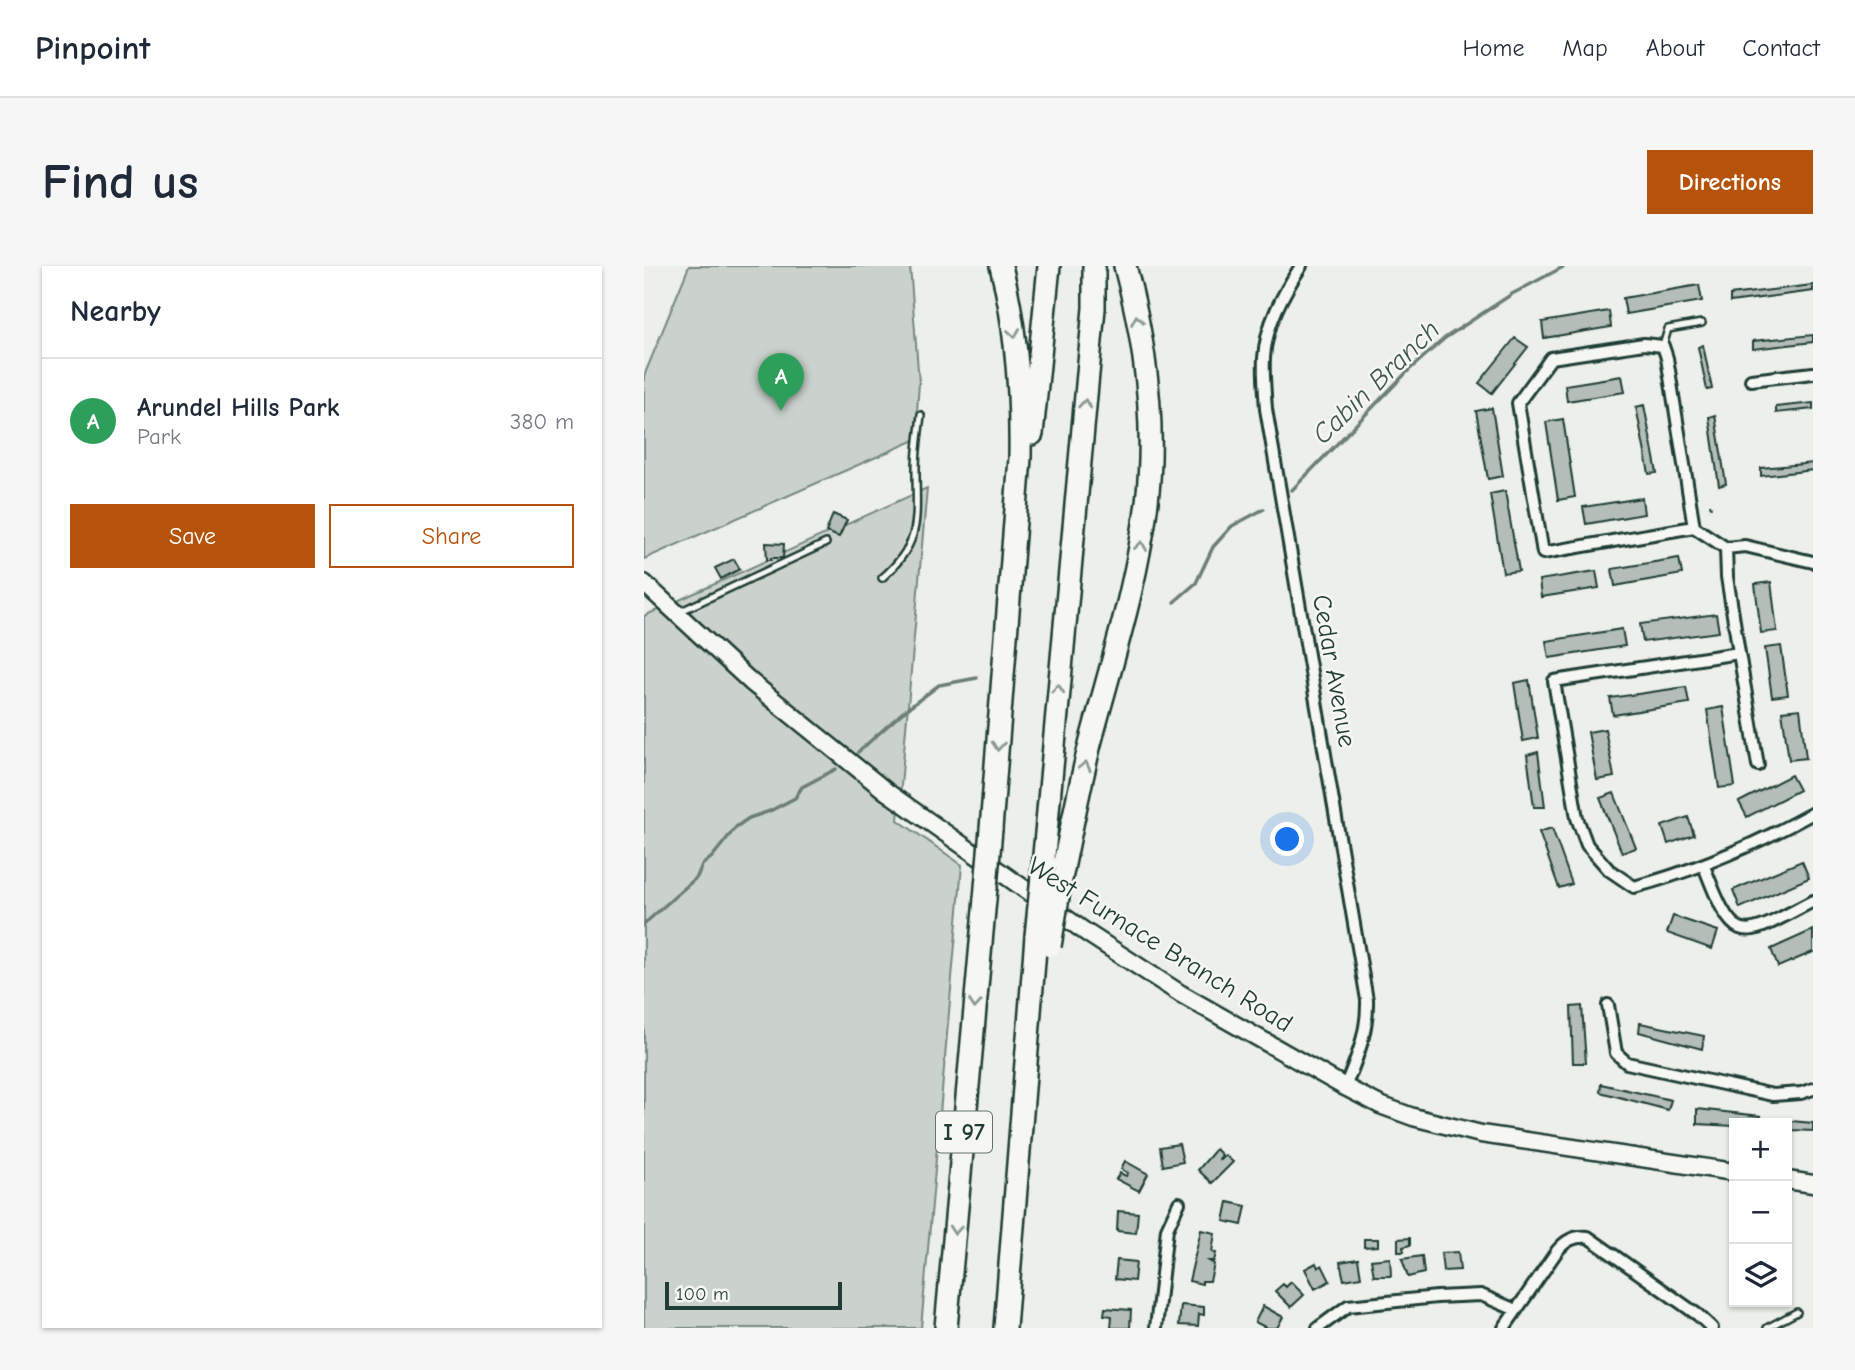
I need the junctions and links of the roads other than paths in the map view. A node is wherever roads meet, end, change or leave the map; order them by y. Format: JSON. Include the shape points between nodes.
{"nodes":[{"id":1,"x":1001,"y":266,"type":"edge"},
{"id":2,"x":1049,"y":266,"type":"edge"},
{"id":3,"x":1094,"y":266,"type":"edge"},
{"id":4,"x":1102,"y":266,"type":"edge"},
{"id":5,"x":1125,"y":266,"type":"edge"},
{"id":6,"x":1301,"y":266,"type":"edge"},
{"id":7,"x":1094,"y":308,"type":"junction"},
{"id":8,"x":1702,"y":323,"type":"dead end"},
{"id":9,"x":1663,"y":346,"type":"junction"},
{"id":10,"x":1813,"y":373,"type":"edge"},
{"id":11,"x":1751,"y":380,"type":"dead end"},
{"id":12,"x":921,"y":415,"type":"dead end"},
{"id":13,"x":1694,"y":527,"type":"junction"},
{"id":14,"x":826,"y":544,"type":"dead end"},
{"id":15,"x":1726,"y":548,"type":"junction"},
{"id":16,"x":1813,"y":562,"type":"edge"},
{"id":17,"x":882,"y":578,"type":"dead end"},
{"id":18,"x":644,"y":583,"type":"edge"},
{"id":19,"x":676,"y":614,"type":"junction"},
{"id":20,"x":1739,"y":653,"type":"junction"},
{"id":21,"x":1006,"y":655,"type":"junction"},
{"id":22,"x":1758,"y":765,"type":"dead end"},
{"id":23,"x":1813,"y":813,"type":"edge"},
{"id":24,"x":1704,"y":866,"type":"junction"},
{"id":25,"x":1813,"y":901,"type":"edge"},
{"id":26,"x":1043,"y":941,"type":"junction"},
{"id":27,"x":1608,"y":1005,"type":"dead end"},
{"id":28,"x":1345,"y":1087,"type":"junction"},
{"id":29,"x":1813,"y":1089,"type":"edge"},
{"id":30,"x":1729,"y":1171,"type":"edge"},
{"id":31,"x":1792,"y":1181,"type":"edge"},
{"id":32,"x":1813,"y":1184,"type":"edge"},
{"id":33,"x":1179,"y":1203,"type":"dead end"},
{"id":34,"x":1516,"y":1310,"type":"junction"},
{"id":35,"x":1797,"y":1312,"type":"dead end"},
{"id":36,"x":946,"y":1328,"type":"edge"},
{"id":37,"x":1007,"y":1328,"type":"edge"},
{"id":38,"x":1156,"y":1328,"type":"edge"},
{"id":39,"x":1318,"y":1328,"type":"edge"},
{"id":40,"x":1504,"y":1328,"type":"edge"},
{"id":41,"x":1712,"y":1328,"type":"edge"},
{"id":42,"x":1767,"y":1328,"type":"edge"}],
"edges":[{"from":1,"to":21,"type":"highway","one_way":true,"via":[[1021,414]]},
{"from":2,"to":21,"type":"highway"},
{"from":3,"to":7,"type":"highway"},
{"from":4,"to":7,"type":"highway"},
{"from":26,"to":5,"type":"highway","one_way":true,"bridge":true,"via":[[1139,555],[1147,499],[1147,392]]},
{"from":6,"to":28,"type":"street","name":"Cedar Avenue","via":[[1272,319],[1264,356],[1266,409],[1367,1000],[1362,1045]]},
{"from":26,"to":7,"type":"highway","one_way":true,"bridge":true,"via":[[1043,866]]},
{"from":8,"to":9,"type":"lane","via":[[1668,329]]},
{"from":9,"to":13,"type":"street"},
{"from":9,"to":13,"type":"street","via":[[1644,344],[1551,358],[1518,402],[1543,553]]},
{"from":10,"to":11,"type":"street"},
{"from":12,"to":17,"type":"lane","via":[[915,532],[898,564]]},
{"from":13,"to":15,"type":"street"},
{"from":14,"to":19,"type":"lane"},
{"from":15,"to":16,"type":"street","via":[[1745,546]]},
{"from":15,"to":20,"type":"street"},
{"from":18,"to":19,"type":"main road","name":"West Furnace Branch Road"},
{"from":19,"to":28,"type":"main road","name":"West Furnace Branch Road","via":[[813,734],[953,839],[1181,994]]},
{"from":20,"to":22,"type":"street"},
{"from":20,"to":24,"type":"street","via":[[1554,681],[1577,818],[1587,845],[1609,870],[1634,887]]},
{"from":21,"to":36,"type":"highway","number":"I 97","one_way":true,"bridge":true},
{"from":23,"to":24,"type":"street"},
{"from":24,"to":25,"type":"street","via":[[1721,911],[1731,924],[1746,931]]},
{"from":26,"to":37,"type":"highway"},
{"from":27,"to":29,"type":"street","via":[[1616,1053],[1627,1063],[1773,1095]]},
{"from":28,"to":30,"type":"main road","name":"West Furnace Branch Road","via":[[1402,1113],[1456,1128]]},
{"from":31,"to":32,"type":"main road"},
{"from":33,"to":38,"type":"street","via":[[1167,1229]]},
{"from":34,"to":39,"type":"street","via":[[1481,1295],[1437,1297],[1348,1306]]},
{"from":34,"to":40,"type":"street"},
{"from":34,"to":41,"type":"street","via":[[1565,1242],[1576,1236],[1588,1237]]},
{"from":35,"to":42,"type":"lane"}]}
